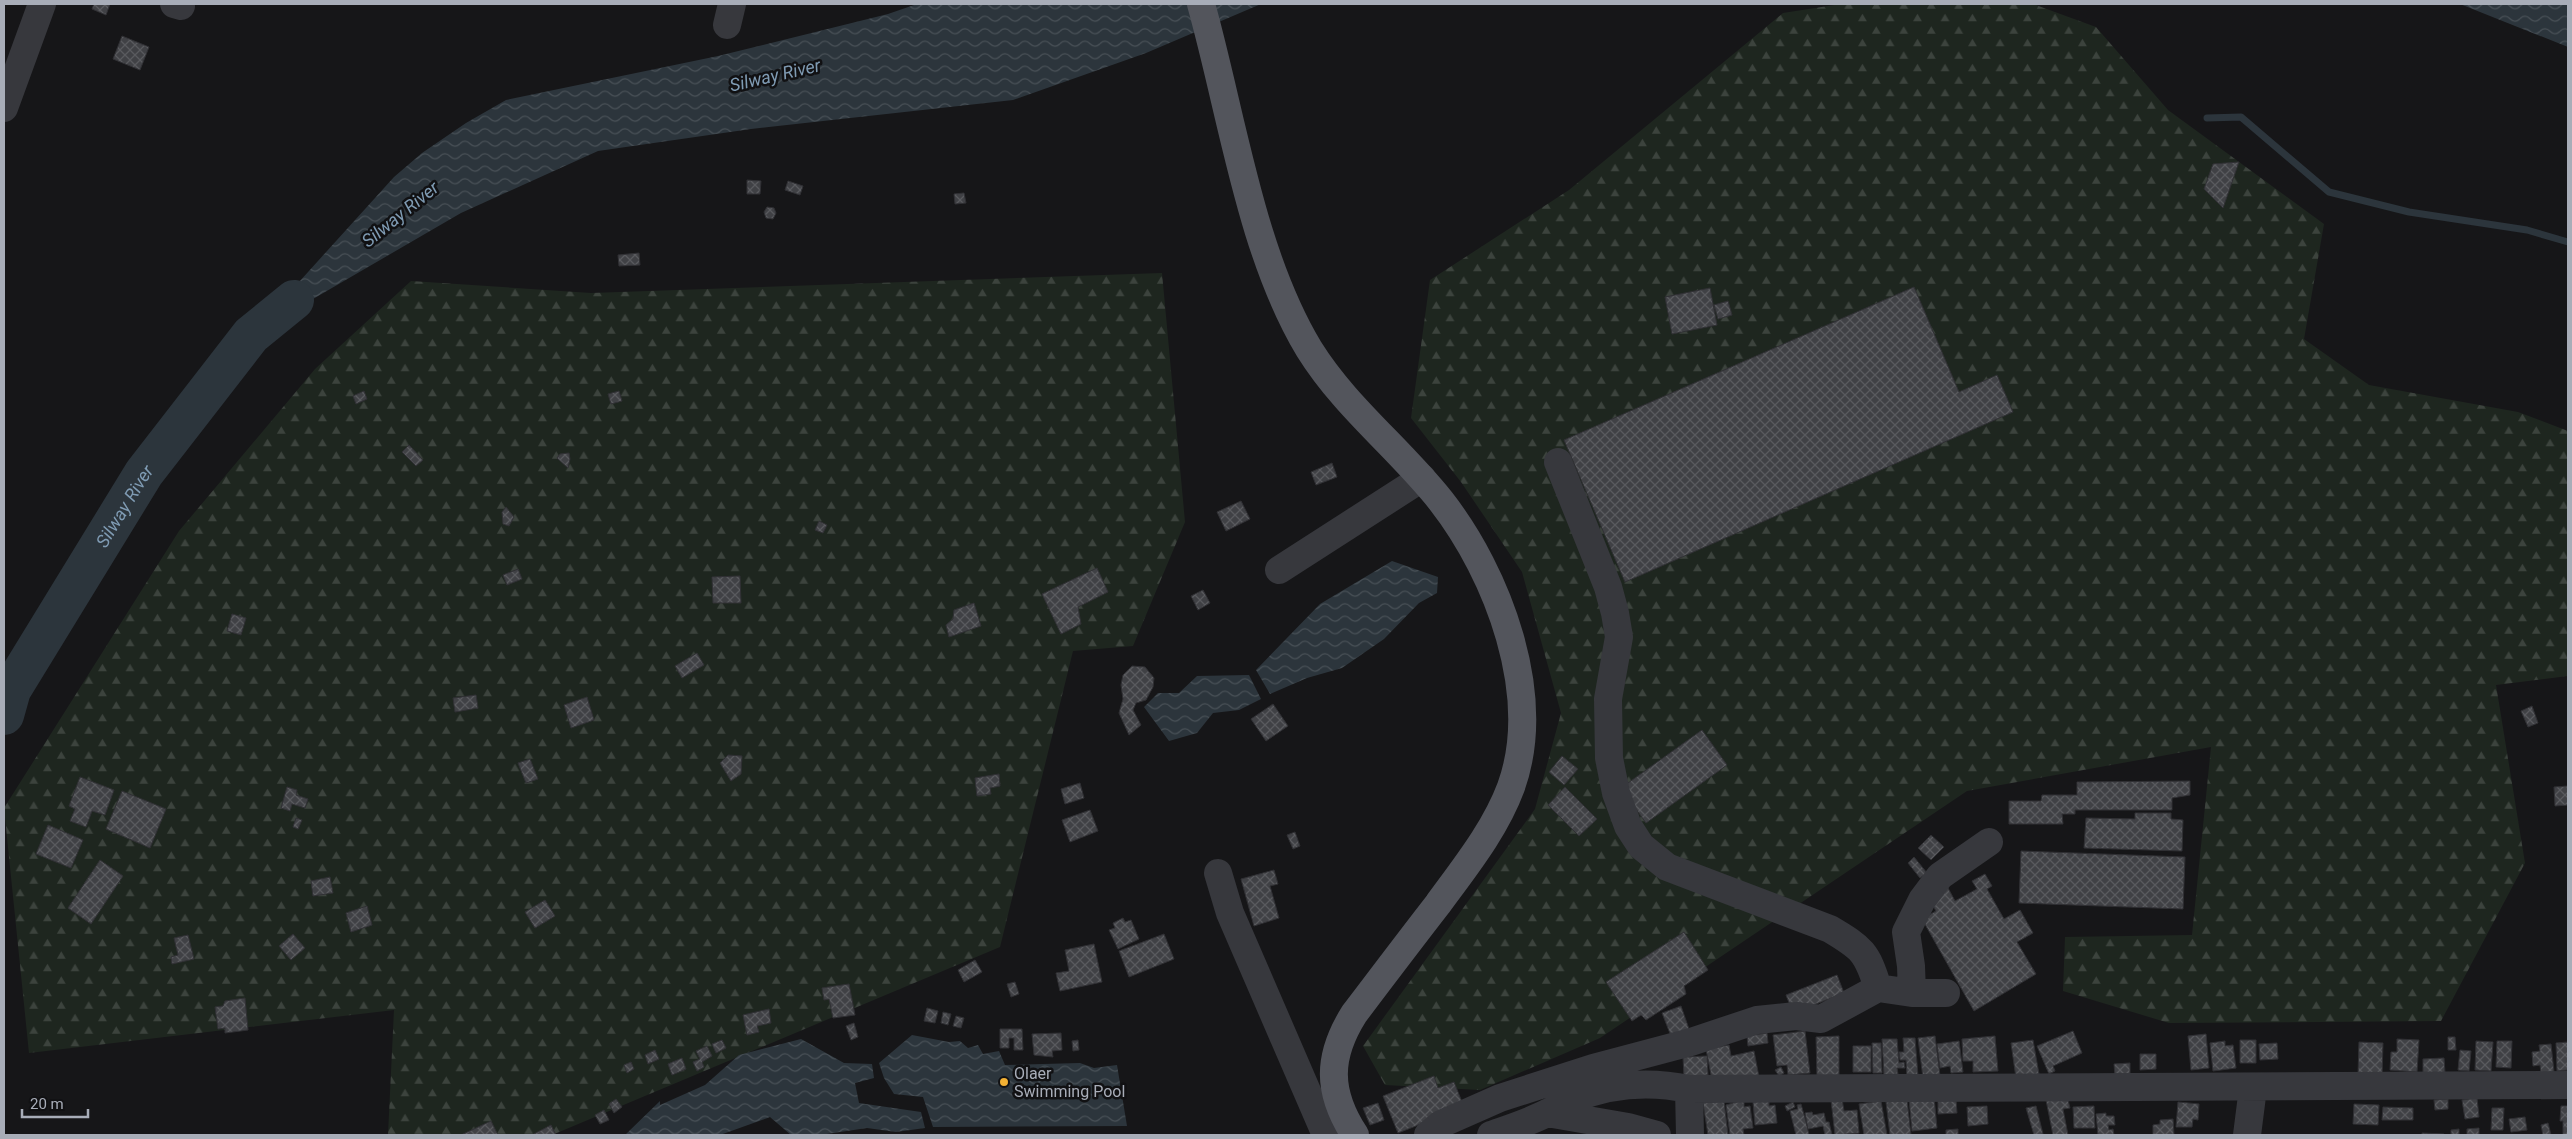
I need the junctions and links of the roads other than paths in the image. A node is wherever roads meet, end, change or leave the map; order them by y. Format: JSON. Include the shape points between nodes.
{"nodes":[{"id":1,"x":42,"y":4,"type":"edge"},
{"id":2,"x":1201,"y":4,"type":"edge"},
{"id":3,"x":4,"y":108,"type":"edge"},
{"id":4,"x":1558,"y":462,"type":"dead end"},
{"id":5,"x":1422,"y":478,"type":"junction"},
{"id":6,"x":1279,"y":570,"type":"dead end"},
{"id":7,"x":1989,"y":842,"type":"dead end"},
{"id":8,"x":1218,"y":873,"type":"dead end"},
{"id":9,"x":1878,"y":988,"type":"junction"},
{"id":10,"x":1912,"y":993,"type":"junction"},
{"id":11,"x":1946,"y":993,"type":"dead end"},
{"id":12,"x":2568,"y":1085,"type":"edge"},
{"id":13,"x":2252,"y":1088,"type":"junction"},
{"id":14,"x":1689,"y":1090,"type":"junction"},
{"id":15,"x":1547,"y":1113,"type":"junction"},
{"id":16,"x":1326,"y":1135,"type":"edge"},
{"id":17,"x":1355,"y":1135,"type":"edge"},
{"id":18,"x":1428,"y":1135,"type":"edge"},
{"id":19,"x":1491,"y":1135,"type":"edge"},
{"id":20,"x":1657,"y":1135,"type":"edge"},
{"id":21,"x":1690,"y":1135,"type":"edge"},
{"id":22,"x":2247,"y":1135,"type":"edge"}],
"edges":[{"from":1,"to":3,"type":"street"},
{"from":2,"to":5,"type":"main road","via":[[1234,141],[1277,283],[1308,346],[1333,385]]},
{"from":4,"to":9,"type":"street","via":[[1608,587],[1616,621],[1619,637],[1608,699],[1609,758],[1628,826],[1641,846],[1667,868],[1830,929],[1854,943],[1866,955]]},
{"from":5,"to":6,"type":"street"},
{"from":5,"to":17,"type":"main road","via":[[1467,538],[1495,598],[1515,660],[1522,731],[1519,760],[1510,788],[1477,851],[1342,1033],[1333,1072],[1337,1099]]},
{"from":7,"to":10,"type":"street","via":[[1940,876],[1922,900],[1906,932]]},
{"from":8,"to":16,"type":"street","via":[[1230,913]]},
{"from":9,"to":10,"type":"street"},
{"from":9,"to":18,"type":"street","via":[[1821,1019],[1796,1016],[1757,1020],[1500,1098],[1441,1124]]},
{"from":10,"to":11,"type":"street"},
{"from":12,"to":13,"type":"street"},
{"from":13,"to":14,"type":"street"},
{"from":13,"to":22,"type":"street"},
{"from":14,"to":15,"type":"street","via":[[1641,1083],[1605,1088],[1575,1098]]},
{"from":14,"to":21,"type":"street"},
{"from":15,"to":19,"type":"street"},
{"from":15,"to":20,"type":"street","via":[[1628,1126]]}]}
